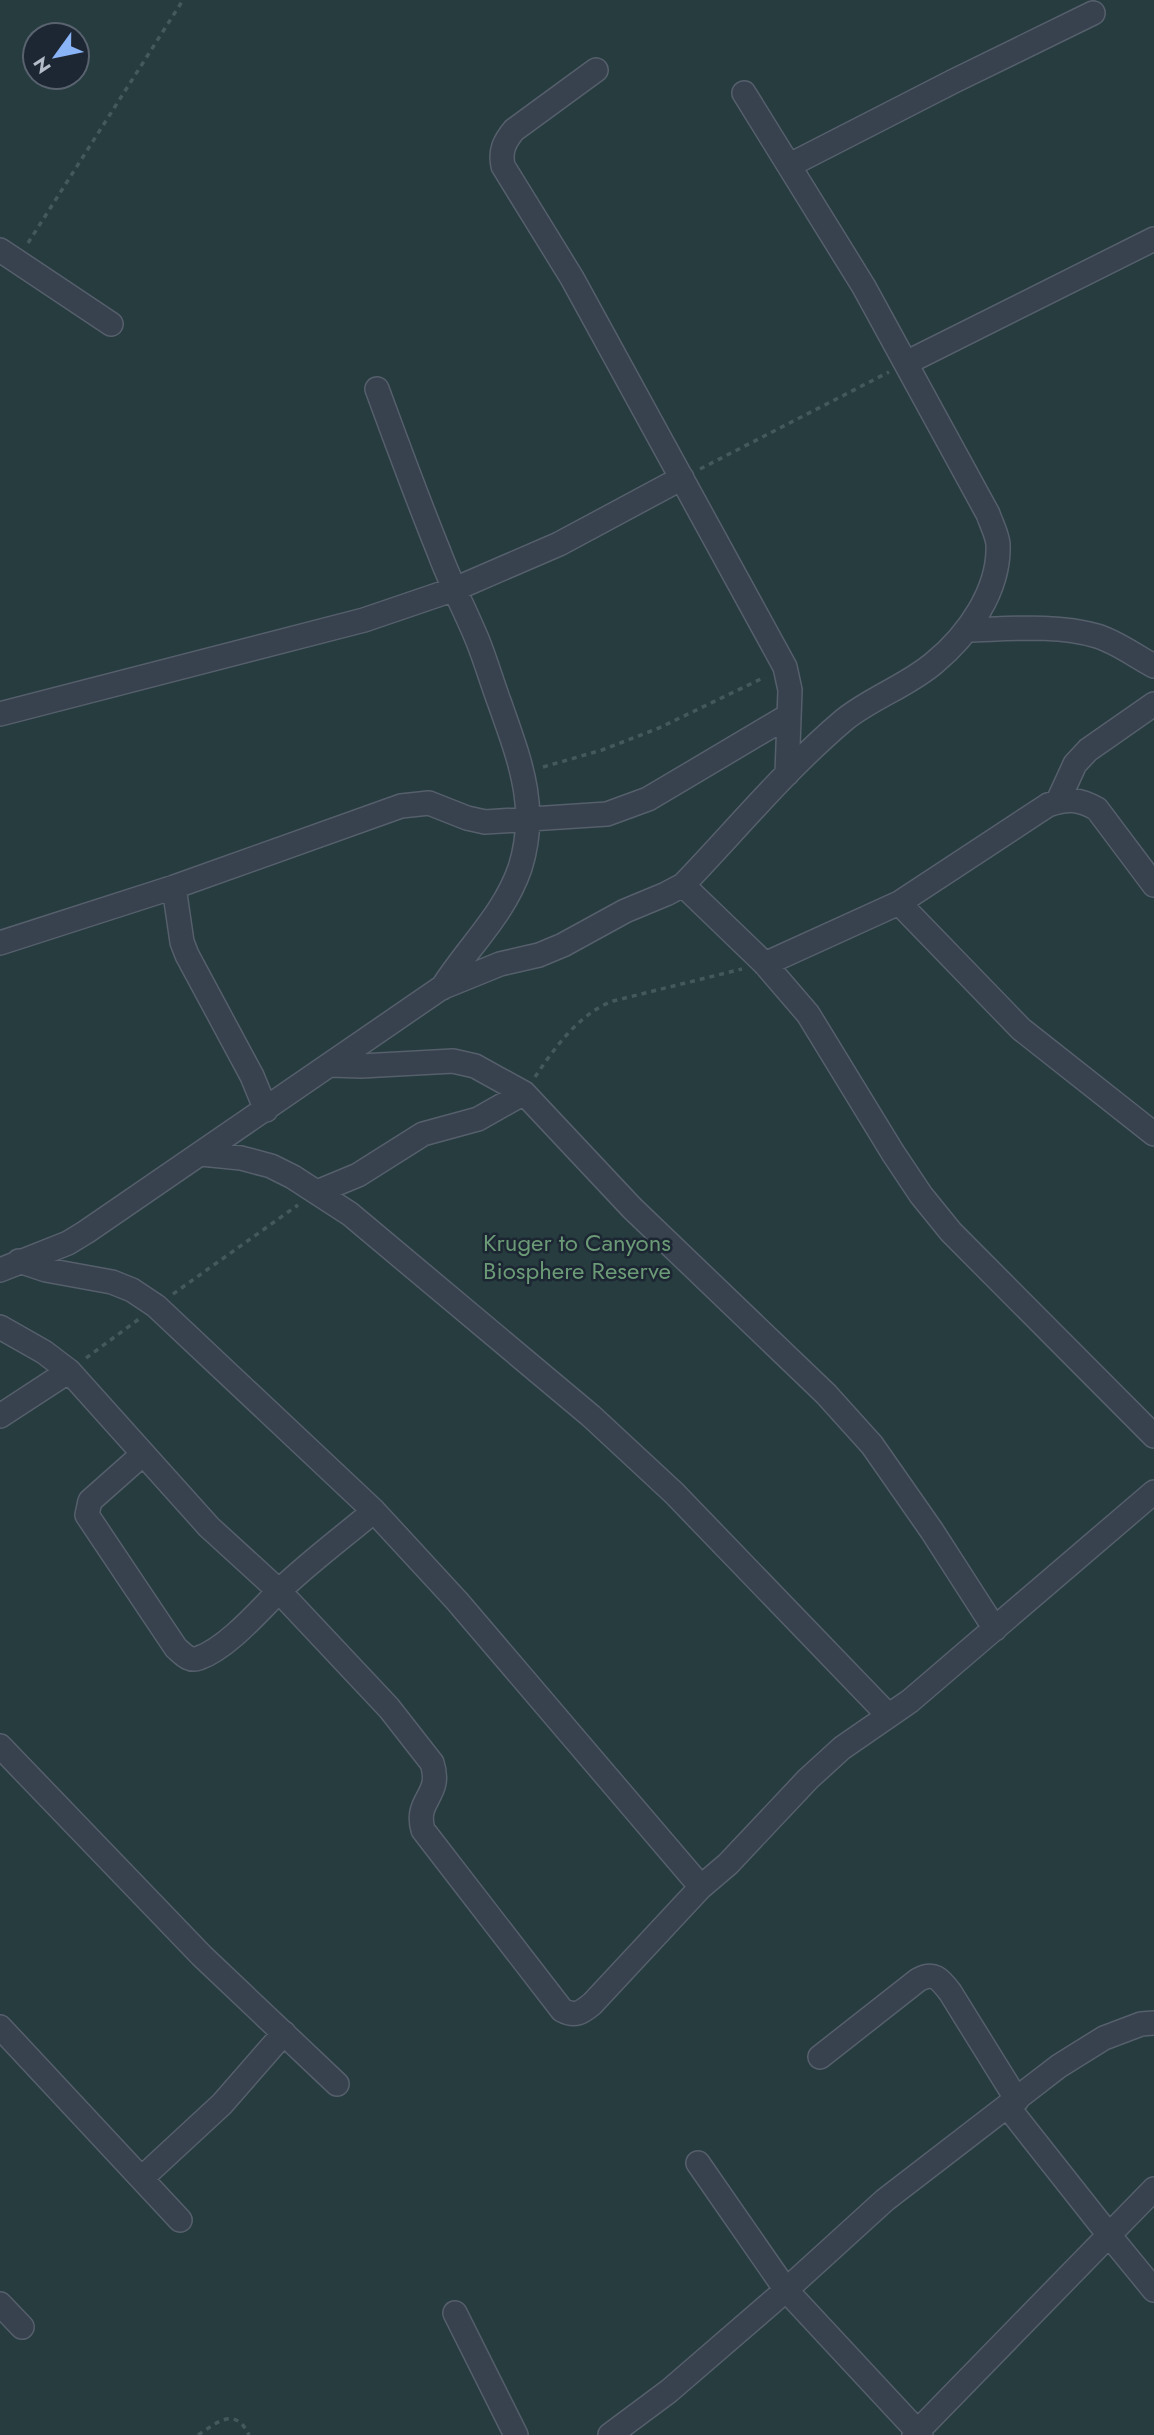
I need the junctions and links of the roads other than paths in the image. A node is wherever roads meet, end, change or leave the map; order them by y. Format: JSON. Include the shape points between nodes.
{"nodes":[{"id":1,"x":1093,"y":13,"type":"dead end"},
{"id":2,"x":596,"y":70,"type":"dead end"},
{"id":3,"x":744,"y":93,"type":"dead end"},
{"id":4,"x":790,"y":165,"type":"junction"},
{"id":5,"x":1154,"y":239,"type":"edge"},
{"id":6,"x":9,"y":255,"type":"edge"},
{"id":7,"x":111,"y":324,"type":"dead end"},
{"id":8,"x":906,"y":363,"type":"junction"},
{"id":9,"x":377,"y":389,"type":"dead end"},
{"id":10,"x":682,"y":478,"type":"junction"},
{"id":11,"x":455,"y":589,"type":"junction"},
{"id":12,"x":967,"y":630,"type":"junction"},
{"id":13,"x":1154,"y":666,"type":"edge"},
{"id":14,"x":1154,"y":704,"type":"edge"},
{"id":15,"x":0,"y":714,"type":"edge"},
{"id":16,"x":788,"y":716,"type":"junction"},
{"id":17,"x":787,"y":774,"type":"junction"},
{"id":18,"x":1058,"y":801,"type":"junction"},
{"id":19,"x":529,"y":820,"type":"junction"},
{"id":20,"x":683,"y":885,"type":"junction"},
{"id":21,"x":1154,"y":885,"type":"edge"},
{"id":22,"x":174,"y":887,"type":"junction"},
{"id":23,"x":899,"y":903,"type":"junction"},
{"id":24,"x":0,"y":943,"type":"edge"},
{"id":25,"x":765,"y":964,"type":"junction"},
{"id":26,"x":442,"y":988,"type":"junction"},
{"id":27,"x":331,"y":1065,"type":"junction"},
{"id":28,"x":524,"y":1093,"type":"junction"},
{"id":29,"x":266,"y":1110,"type":"junction"},
{"id":30,"x":1154,"y":1134,"type":"edge"},
{"id":31,"x":201,"y":1154,"type":"junction"},
{"id":32,"x":317,"y":1192,"type":"junction"},
{"id":33,"x":9,"y":1266,"type":"edge"},
{"id":34,"x":0,"y":1327,"type":"edge"},
{"id":35,"x":69,"y":1371,"type":"junction"},
{"id":36,"x":0,"y":1416,"type":"edge"},
{"id":37,"x":1154,"y":1436,"type":"edge"},
{"id":38,"x":143,"y":1454,"type":"junction"},
{"id":39,"x":1154,"y":1492,"type":"edge"},
{"id":40,"x":374,"y":1511,"type":"junction"},
{"id":41,"x":279,"y":1591,"type":"junction"},
{"id":42,"x":995,"y":1629,"type":"junction"},
{"id":43,"x":888,"y":1716,"type":"junction"},
{"id":44,"x":0,"y":1746,"type":"edge"},
{"id":45,"x":702,"y":1887,"type":"junction"},
{"id":46,"x":0,"y":2027,"type":"edge"},
{"id":47,"x":1150,"y":2028,"type":"edge"},
{"id":48,"x":284,"y":2033,"type":"junction"},
{"id":49,"x":820,"y":2057,"type":"dead end"},
{"id":50,"x":337,"y":2084,"type":"dead end"},
{"id":51,"x":1013,"y":2103,"type":"junction"},
{"id":52,"x":698,"y":2163,"type":"dead end"},
{"id":53,"x":142,"y":2178,"type":"junction"},
{"id":54,"x":1154,"y":2189,"type":"edge"},
{"id":55,"x":180,"y":2220,"type":"dead end"},
{"id":56,"x":1109,"y":2235,"type":"junction"},
{"id":57,"x":786,"y":2290,"type":"junction"},
{"id":58,"x":1154,"y":2290,"type":"edge"},
{"id":59,"x":0,"y":2304,"type":"edge"},
{"id":60,"x":455,"y":2314,"type":"dead end"},
{"id":61,"x":22,"y":2327,"type":"dead end"},
{"id":62,"x":918,"y":2434,"type":"edge"},
{"id":63,"x":516,"y":2435,"type":"edge"},
{"id":64,"x":610,"y":2435,"type":"edge"}],
"edges":[{"from":1,"to":4,"type":"street"},
{"from":2,"to":10,"type":"street","via":[[514,130],[505,141],[503,166],[572,278]]},
{"from":3,"to":4,"type":"street"},
{"from":4,"to":8,"type":"street"},
{"from":5,"to":8,"type":"street"},
{"from":6,"to":7,"type":"street"},
{"from":8,"to":12,"type":"street","via":[[982,502],[998,542],[987,597]]},
{"from":9,"to":11,"type":"street"},
{"from":10,"to":11,"type":"street","via":[[559,544]]},
{"from":10,"to":16,"type":"street","via":[[785,667]]},
{"from":11,"to":15,"type":"street","via":[[364,620]]},
{"from":11,"to":19,"type":"street","via":[[524,772]]},
{"from":12,"to":13,"type":"street","via":[[1054,629],[1096,636]]},
{"from":12,"to":17,"type":"street","via":[[933,664],[846,719]]},
{"from":14,"to":18,"type":"street","via":[[1088,750],[1075,764]]},
{"from":16,"to":17,"type":"street"},
{"from":16,"to":19,"type":"street","via":[[694,774],[625,809]]},
{"from":17,"to":20,"type":"street"},
{"from":18,"to":21,"type":"street","via":[[1072,799],[1097,809]]},
{"from":18,"to":23,"type":"street"},
{"from":19,"to":22,"type":"street","via":[[485,822],[429,803],[401,806]]},
{"from":19,"to":26,"type":"street","via":[[520,868],[508,895]]},
{"from":20,"to":25,"type":"street"},
{"from":20,"to":26,"type":"street","via":[[563,945]]},
{"from":22,"to":24,"type":"street"},
{"from":22,"to":29,"type":"street","via":[[187,955]]},
{"from":23,"to":25,"type":"street"},
{"from":23,"to":30,"type":"street","via":[[1021,1029]]},
{"from":25,"to":37,"type":"street","via":[[808,1014],[936,1214]]},
{"from":26,"to":27,"type":"street"},
{"from":27,"to":28,"type":"street","via":[[453,1061],[475,1066]]},
{"from":27,"to":29,"type":"street"},
{"from":28,"to":32,"type":"street","via":[[478,1119],[423,1134],[358,1175]]},
{"from":28,"to":42,"type":"street","via":[[632,1208],[779,1348],[872,1445]]},
{"from":29,"to":31,"type":"street"},
{"from":31,"to":32,"type":"street","via":[[257,1161]]},
{"from":31,"to":33,"type":"street","via":[[86,1232]]},
{"from":32,"to":43,"type":"street","via":[[368,1228],[591,1416],[674,1493]]},
{"from":33,"to":40,"type":"street","via":[[112,1282],[156,1306]]},
{"from":34,"to":35,"type":"street"},
{"from":35,"to":36,"type":"street"},
{"from":35,"to":38,"type":"street"},
{"from":38,"to":41,"type":"street","via":[[209,1527]]},
{"from":38,"to":41,"type":"street","via":[[90,1501],[87,1515],[176,1648],[186,1657],[198,1659],[240,1629]]},
{"from":39,"to":42,"type":"street"},
{"from":40,"to":41,"type":"street"},
{"from":40,"to":45,"type":"street"},
{"from":41,"to":45,"type":"street","via":[[389,1708],[432,1763],[436,1781],[422,1807],[423,1830],[562,2010],[576,2014],[592,2004]]},
{"from":42,"to":43,"type":"street"},
{"from":43,"to":45,"type":"street","via":[[808,1779]]},
{"from":44,"to":48,"type":"street","via":[[202,1956]]},
{"from":46,"to":53,"type":"street"},
{"from":47,"to":51,"type":"street","via":[[1104,2038]]},
{"from":48,"to":50,"type":"street"},
{"from":48,"to":53,"type":"street","via":[[222,2104]]},
{"from":49,"to":51,"type":"street","via":[[918,1980],[934,1975],[950,1992]]},
{"from":51,"to":56,"type":"street"},
{"from":51,"to":57,"type":"street","via":[[885,2200]]},
{"from":52,"to":57,"type":"street"},
{"from":53,"to":55,"type":"street"},
{"from":54,"to":56,"type":"street"},
{"from":56,"to":58,"type":"street"},
{"from":56,"to":62,"type":"street"},
{"from":57,"to":62,"type":"street"},
{"from":57,"to":64,"type":"street","via":[[669,2391]]},
{"from":59,"to":61,"type":"street"},
{"from":60,"to":63,"type":"street"}]}
